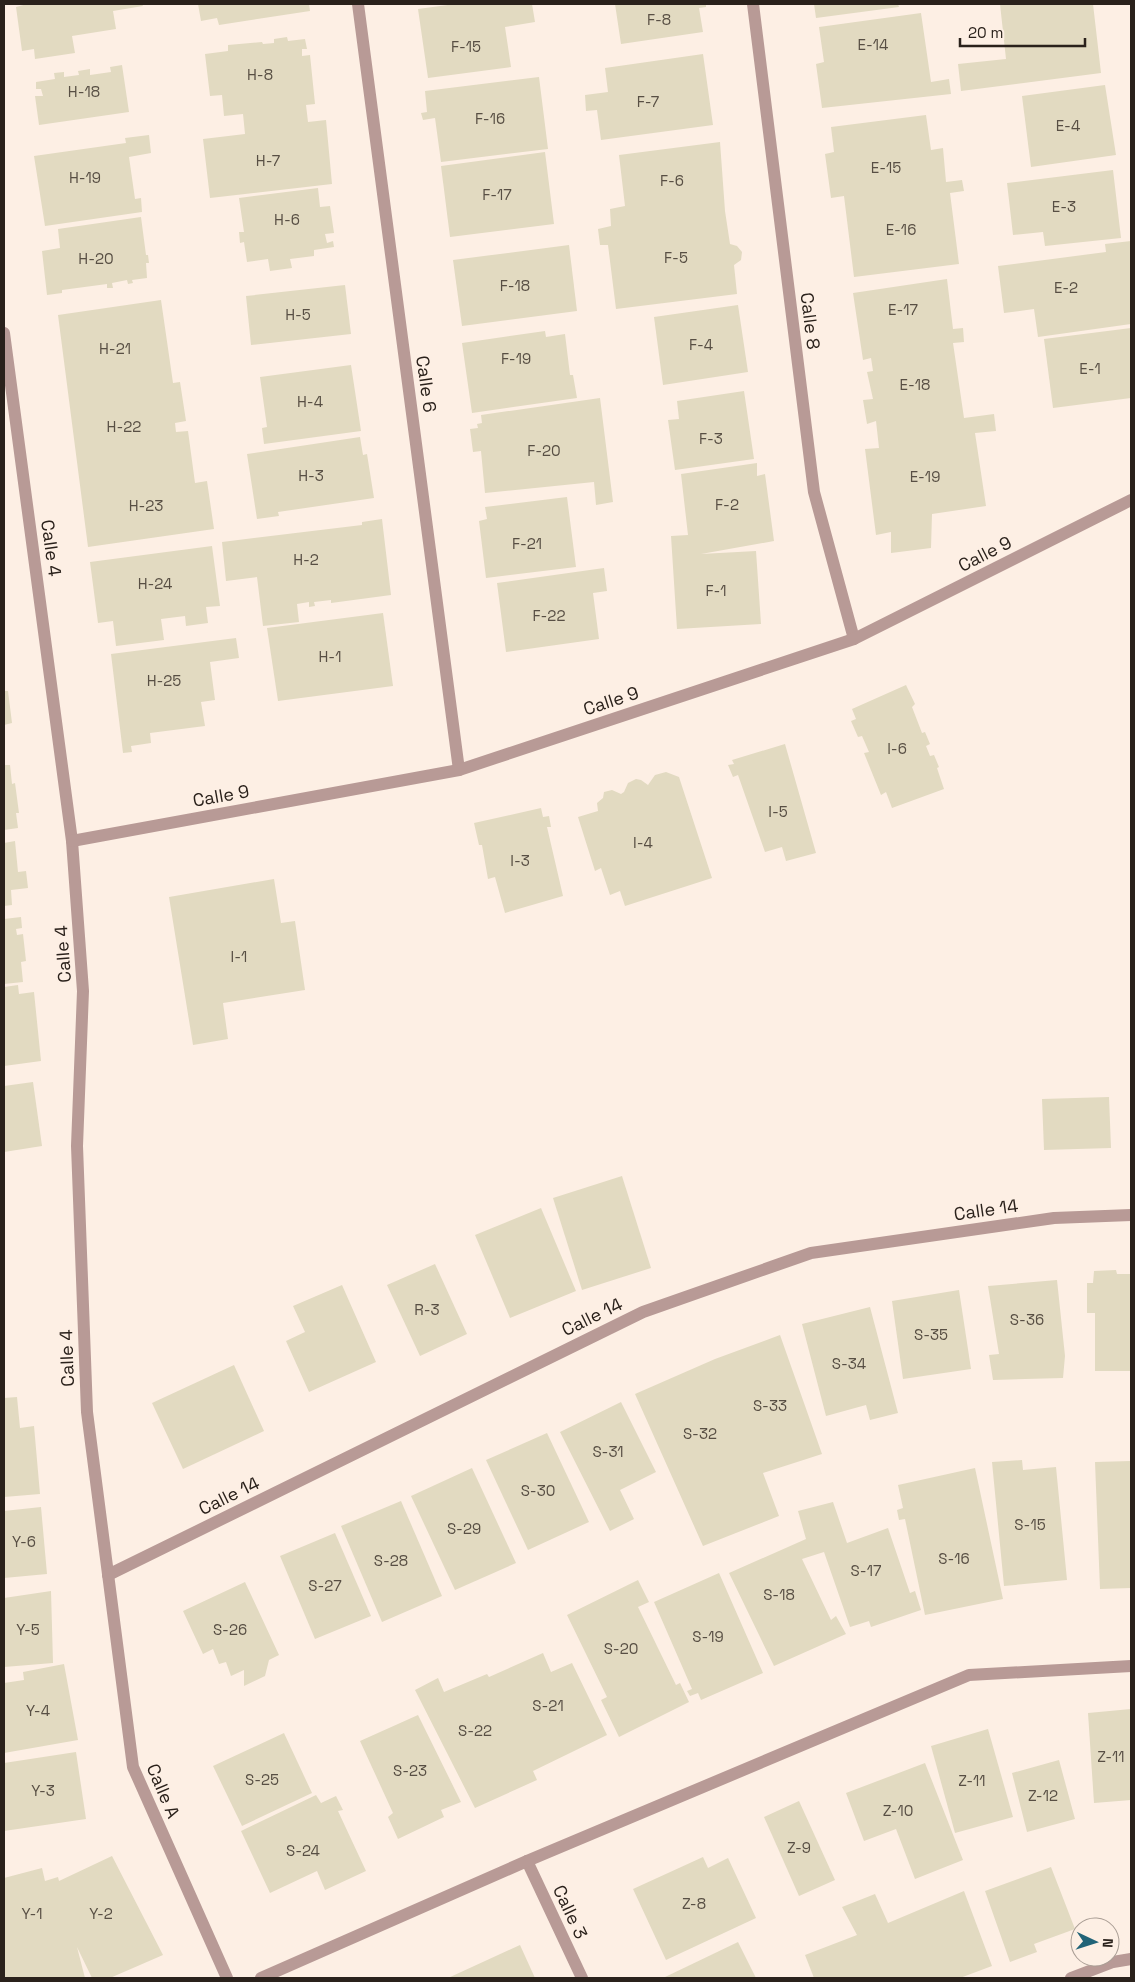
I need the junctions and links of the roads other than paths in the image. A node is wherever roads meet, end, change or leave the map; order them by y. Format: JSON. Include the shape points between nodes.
{"nodes":[{"id":1,"x":358,"y":4,"type":"edge"},
{"id":2,"x":753,"y":4,"type":"edge"},
{"id":3,"x":4,"y":333,"type":"edge"},
{"id":4,"x":1131,"y":500,"type":"edge"},
{"id":5,"x":854,"y":639,"type":"junction"},
{"id":6,"x":459,"y":770,"type":"junction"},
{"id":7,"x":72,"y":841,"type":"junction"},
{"id":8,"x":1131,"y":1215,"type":"edge"},
{"id":9,"x":108,"y":1575,"type":"junction"},
{"id":10,"x":1131,"y":1666,"type":"edge"},
{"id":11,"x":527,"y":1862,"type":"junction"},
{"id":12,"x":1131,"y":1959,"type":"edge"},
{"id":13,"x":227,"y":1978,"type":"edge"},
{"id":14,"x":261,"y":1978,"type":"edge"},
{"id":15,"x":582,"y":1978,"type":"edge"},
{"id":16,"x":1071,"y":1978,"type":"edge"}],
"edges":[{"from":1,"to":6,"type":"street","name":"Calle 6"},
{"from":2,"to":5,"type":"street","name":"Calle 8","via":[[814,492]]},
{"from":3,"to":7,"type":"street","name":"Calle 4"},
{"from":4,"to":5,"type":"street","name":"Calle 9"},
{"from":5,"to":6,"type":"street","name":"Calle 9"},
{"from":6,"to":7,"type":"street","name":"Calle 9"},
{"from":7,"to":9,"type":"street","name":"Calle 4","via":[[83,992],[77,1146],[87,1412]]},
{"from":8,"to":9,"type":"street","name":"Calle 14","via":[[1054,1218],[811,1253],[643,1312]]},
{"from":9,"to":13,"type":"street","name":"Calle A","via":[[132,1766]]},
{"from":10,"to":11,"type":"street","via":[[968,1675]]},
{"from":11,"to":14,"type":"street"},
{"from":11,"to":15,"type":"street","name":"Calle 3"},
{"from":12,"to":16,"type":"street","via":[[1113,1962]]}]}
